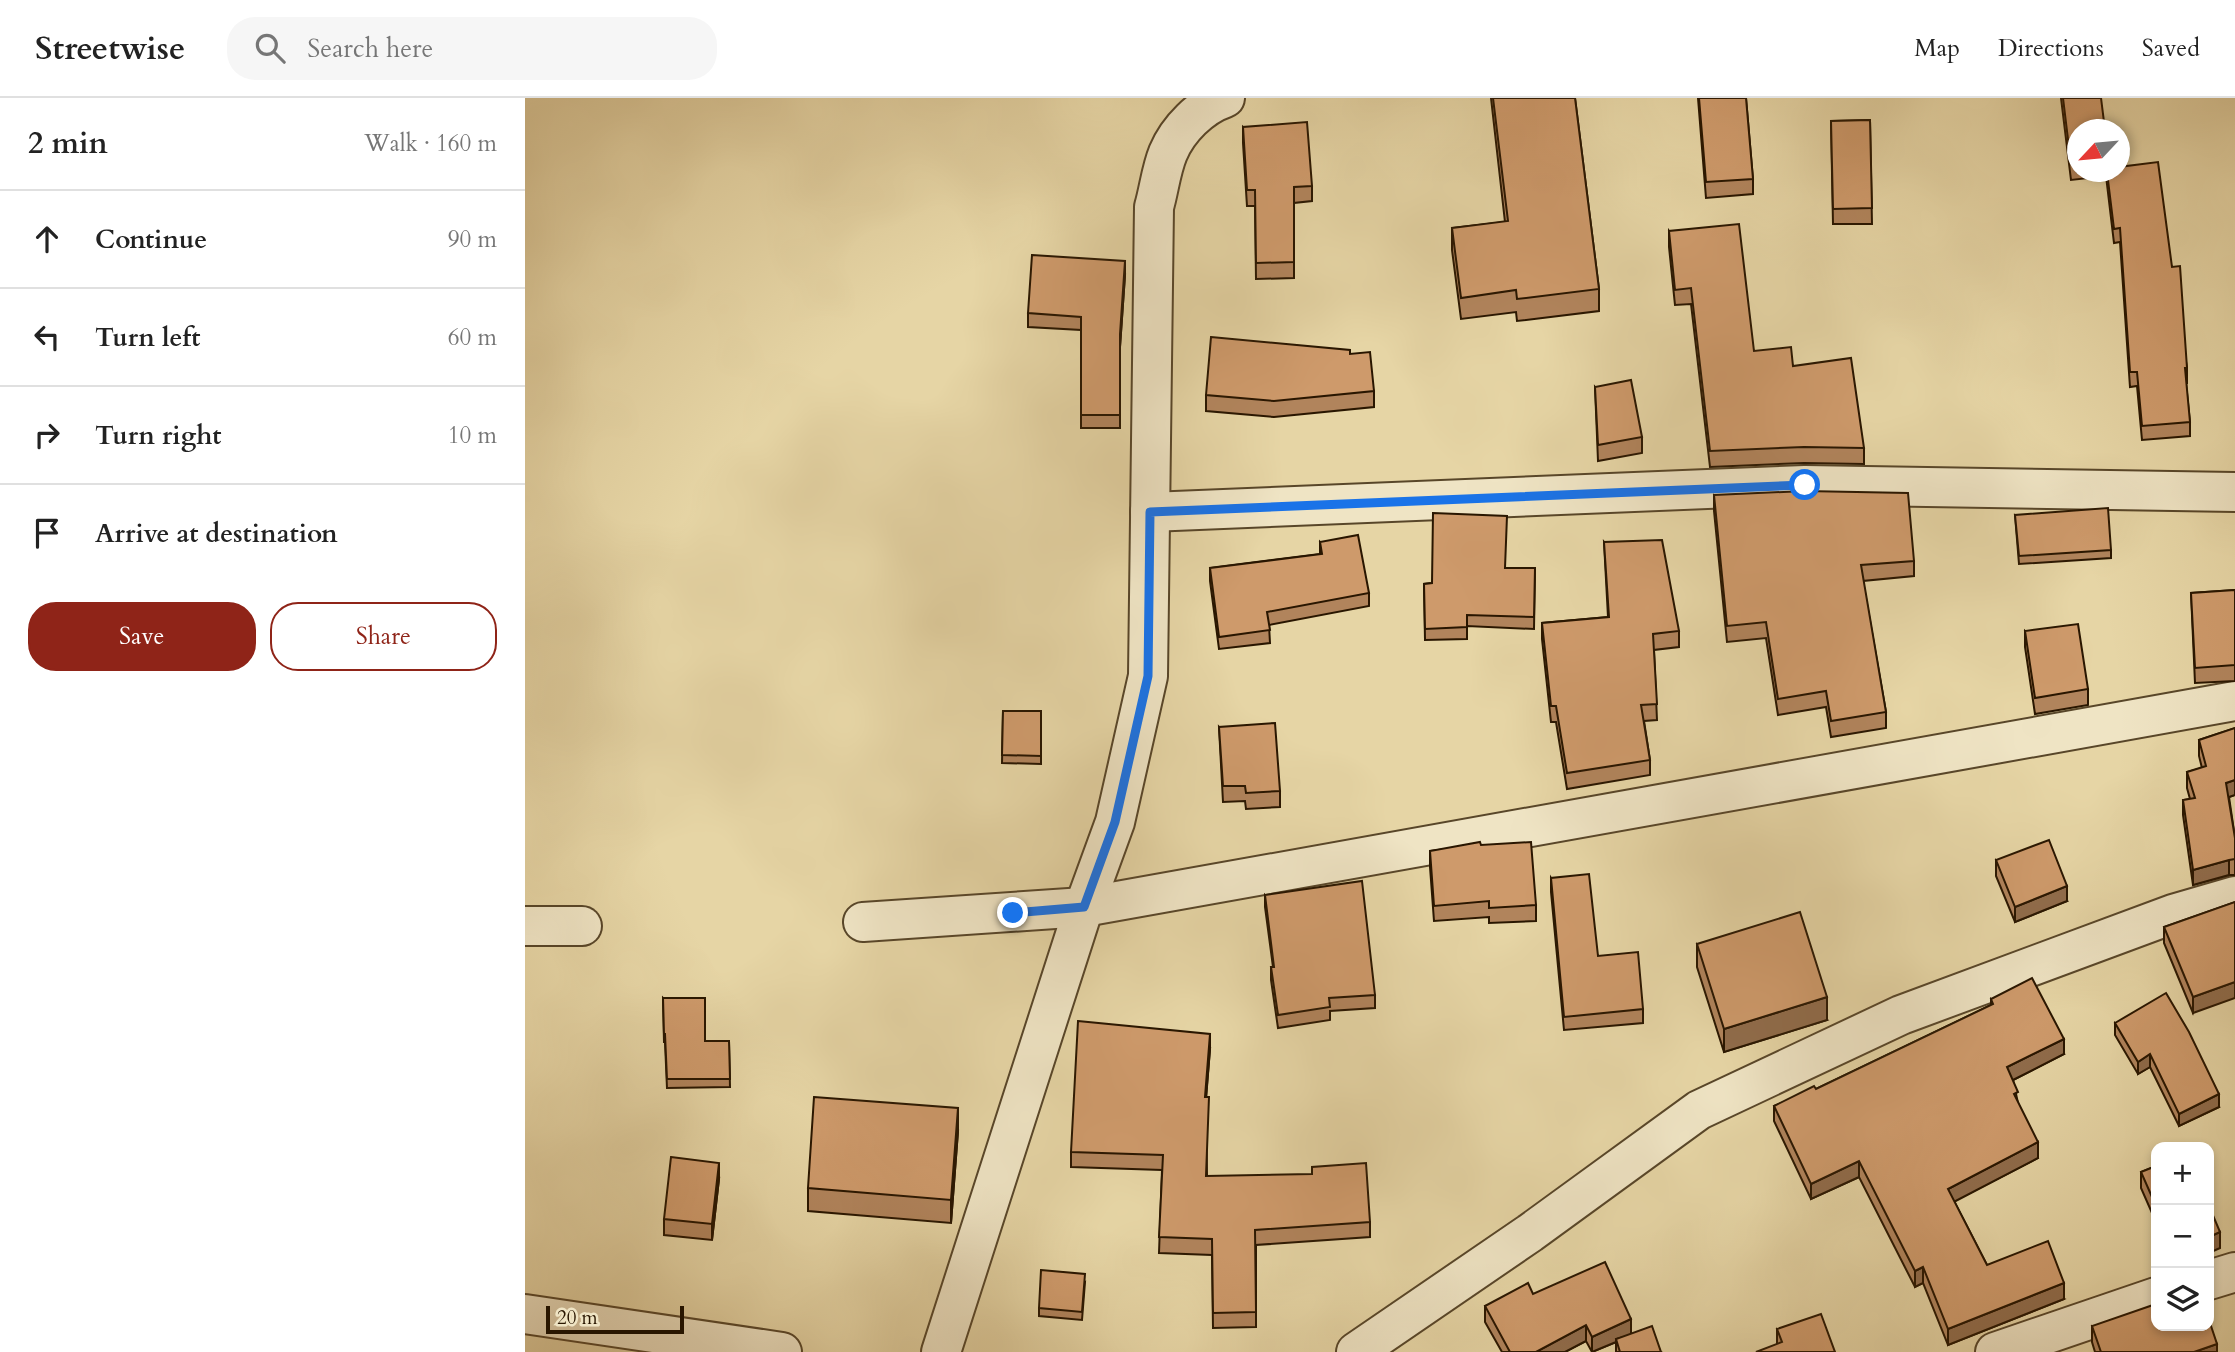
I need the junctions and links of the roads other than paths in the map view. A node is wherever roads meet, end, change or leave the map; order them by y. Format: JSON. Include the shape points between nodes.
{"nodes":[{"id":1,"x":1225,"y":98,"type":"edge"},
{"id":2,"x":2235,"y":492,"type":"edge"},
{"id":3,"x":1150,"y":512,"type":"junction"},
{"id":4,"x":2235,"y":701,"type":"edge"},
{"id":5,"x":2235,"y":896,"type":"edge"},
{"id":6,"x":1084,"y":907,"type":"junction"},
{"id":7,"x":863,"y":922,"type":"dead end"},
{"id":8,"x":525,"y":926,"type":"edge"},
{"id":9,"x":582,"y":926,"type":"dead end"},
{"id":10,"x":2235,"y":1272,"type":"edge"},
{"id":11,"x":2214,"y":1278,"type":"edge"},
{"id":12,"x":2151,"y":1299,"type":"edge"},
{"id":13,"x":525,"y":1314,"type":"edge"},
{"id":14,"x":782,"y":1352,"type":"edge"},
{"id":15,"x":941,"y":1352,"type":"edge"},
{"id":16,"x":1356,"y":1352,"type":"edge"},
{"id":17,"x":1995,"y":1352,"type":"edge"}],
"edges":[{"from":1,"to":3,"type":"street","via":[[1211,103],[1185,125],[1168,153],[1154,207]]},
{"from":2,"to":3,"type":"street","via":[[1805,485]]},
{"from":3,"to":6,"type":"street","via":[[1148,676],[1115,822]]},
{"from":4,"to":6,"type":"street"},
{"from":5,"to":16,"type":"street","via":[[2173,914],[1901,1015],[1699,1110]]},
{"from":6,"to":7,"type":"street"},
{"from":6,"to":15,"type":"street"},
{"from":8,"to":9,"type":"street"},
{"from":10,"to":11,"type":"street"},
{"from":12,"to":17,"type":"street"},
{"from":13,"to":14,"type":"street"}]}
